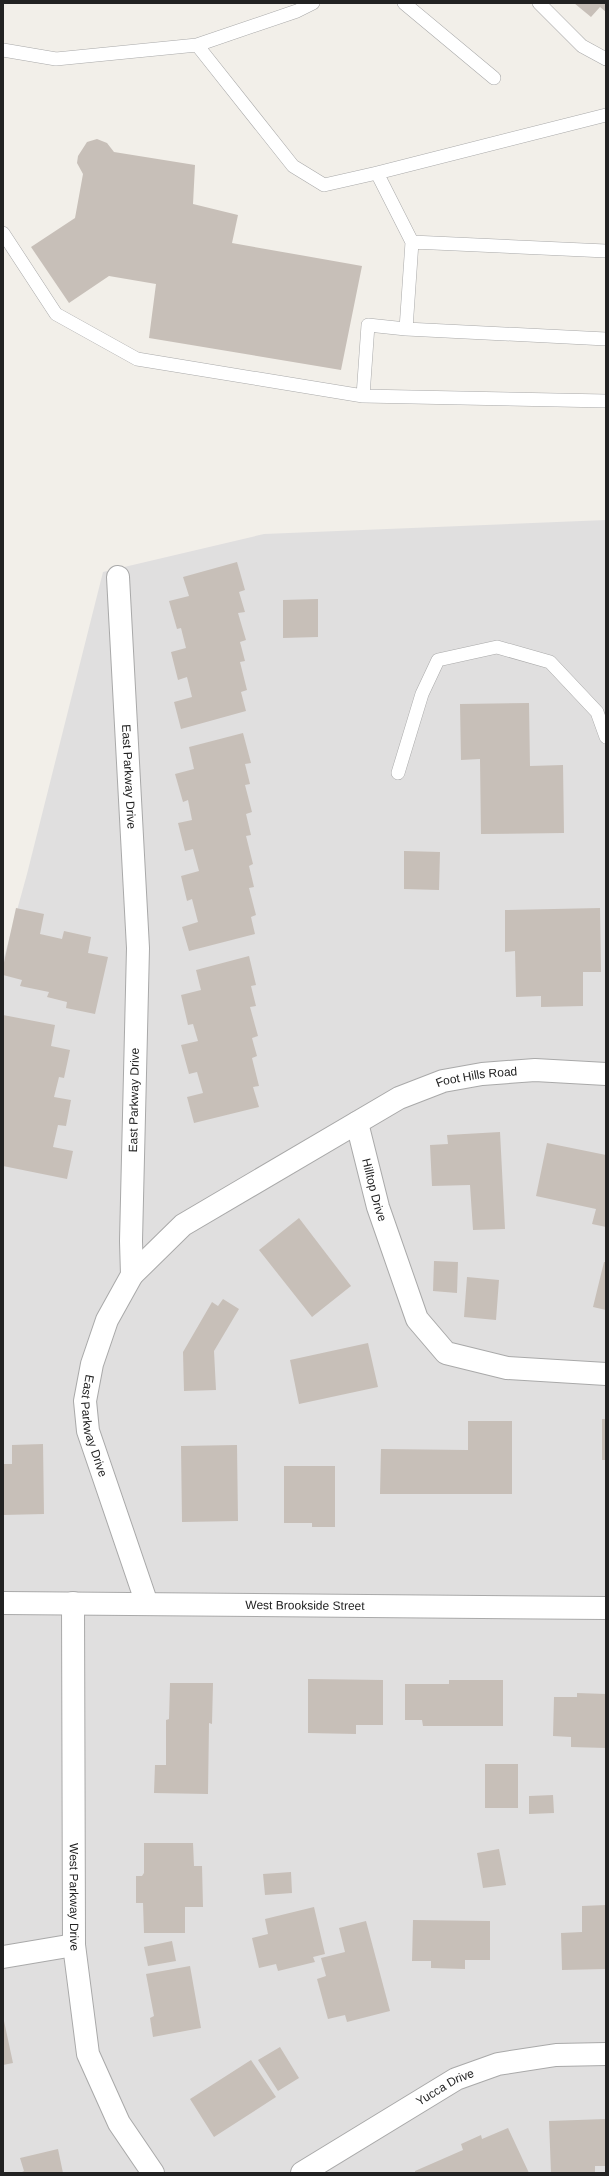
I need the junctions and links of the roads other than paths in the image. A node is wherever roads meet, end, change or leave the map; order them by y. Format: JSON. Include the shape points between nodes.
{"nodes":[{"id":1,"x":314,"y":3,"type":"edge"},
{"id":2,"x":404,"y":3,"type":"edge"},
{"id":3,"x":539,"y":3,"type":"edge"},
{"id":4,"x":296,"y":7,"type":"edge"},
{"id":5,"x":198,"y":45,"type":"junction"},
{"id":6,"x":3,"y":50,"type":"edge"},
{"id":7,"x":606,"y":59,"type":"edge"},
{"id":8,"x":494,"y":78,"type":"dead end"},
{"id":9,"x":606,"y":115,"type":"edge"},
{"id":10,"x":377,"y":173,"type":"junction"},
{"id":11,"x":3,"y":233,"type":"edge"},
{"id":12,"x":412,"y":242,"type":"junction"},
{"id":13,"x":606,"y":251,"type":"edge"},
{"id":14,"x":406,"y":329,"type":"junction"},
{"id":15,"x":606,"y":339,"type":"edge"},
{"id":16,"x":363,"y":396,"type":"junction"},
{"id":17,"x":606,"y":401,"type":"edge"},
{"id":18,"x":118,"y":577,"type":"dead end"},
{"id":19,"x":606,"y":737,"type":"edge"},
{"id":20,"x":398,"y":773,"type":"dead end"},
{"id":21,"x":606,"y":1074,"type":"edge"},
{"id":22,"x":357,"y":1123,"type":"junction"},
{"id":23,"x":132,"y":1275,"type":"junction"},
{"id":24,"x":606,"y":1374,"type":"edge"},
{"id":25,"x":73,"y":1602,"type":"junction"},
{"id":26,"x":3,"y":1603,"type":"edge"},
{"id":27,"x":147,"y":1604,"type":"junction"},
{"id":28,"x":606,"y":1608,"type":"edge"},
{"id":29,"x":74,"y":1945,"type":"junction"},
{"id":30,"x":3,"y":1957,"type":"edge"},
{"id":31,"x":606,"y":2054,"type":"edge"},
{"id":32,"x":153,"y":2173,"type":"edge"},
{"id":33,"x":302,"y":2173,"type":"edge"}],
"edges":[{"from":1,"to":4,"type":"lane"},
{"from":2,"to":8,"type":"lane"},
{"from":3,"to":7,"type":"lane","via":[[582,46]]},
{"from":4,"to":5,"type":"lane"},
{"from":5,"to":6,"type":"lane","via":[[56,59]]},
{"from":5,"to":10,"type":"lane","via":[[293,166],[324,185]]},
{"from":9,"to":10,"type":"lane"},
{"from":10,"to":12,"type":"lane"},
{"from":11,"to":16,"type":"lane","via":[[56,314],[137,359]]},
{"from":12,"to":13,"type":"lane"},
{"from":12,"to":14,"type":"lane"},
{"from":14,"to":15,"type":"lane"},
{"from":14,"to":16,"type":"lane","via":[[368,326]]},
{"from":16,"to":17,"type":"lane"},
{"from":18,"to":23,"type":"street","name":"East Parkway Drive","via":[[138,948]]},
{"from":19,"to":20,"type":"lane","via":[[597,712],[550,662],[497,647],[438,660],[422,694]]},
{"from":21,"to":22,"type":"street","name":"Foot Hills Road","via":[[535,1070],[442,1080],[398,1098]]},
{"from":22,"to":23,"type":"street","via":[[183,1225]]},
{"from":22,"to":24,"type":"street","name":"Hilltop Drive","via":[[378,1207],[417,1319],[446,1353],[507,1368]]},
{"from":23,"to":27,"type":"street","name":"East Parkway Drive","via":[[107,1320],[92,1364],[85,1401],[88,1431]]},
{"from":25,"to":26,"type":"street","name":"West Brookside Street"},
{"from":25,"to":27,"type":"street","name":"West Brookside Street"},
{"from":25,"to":29,"type":"street","name":"West Parkway Drive"},
{"from":27,"to":28,"type":"street","name":"West Brookside Street"},
{"from":29,"to":30,"type":"street"},
{"from":29,"to":32,"type":"street","name":"West Parkway Drive","via":[[88,2054],[119,2123]]},
{"from":31,"to":33,"type":"street","name":"Yucca Drive","via":[[556,2055],[498,2064],[456,2079]]}]}
